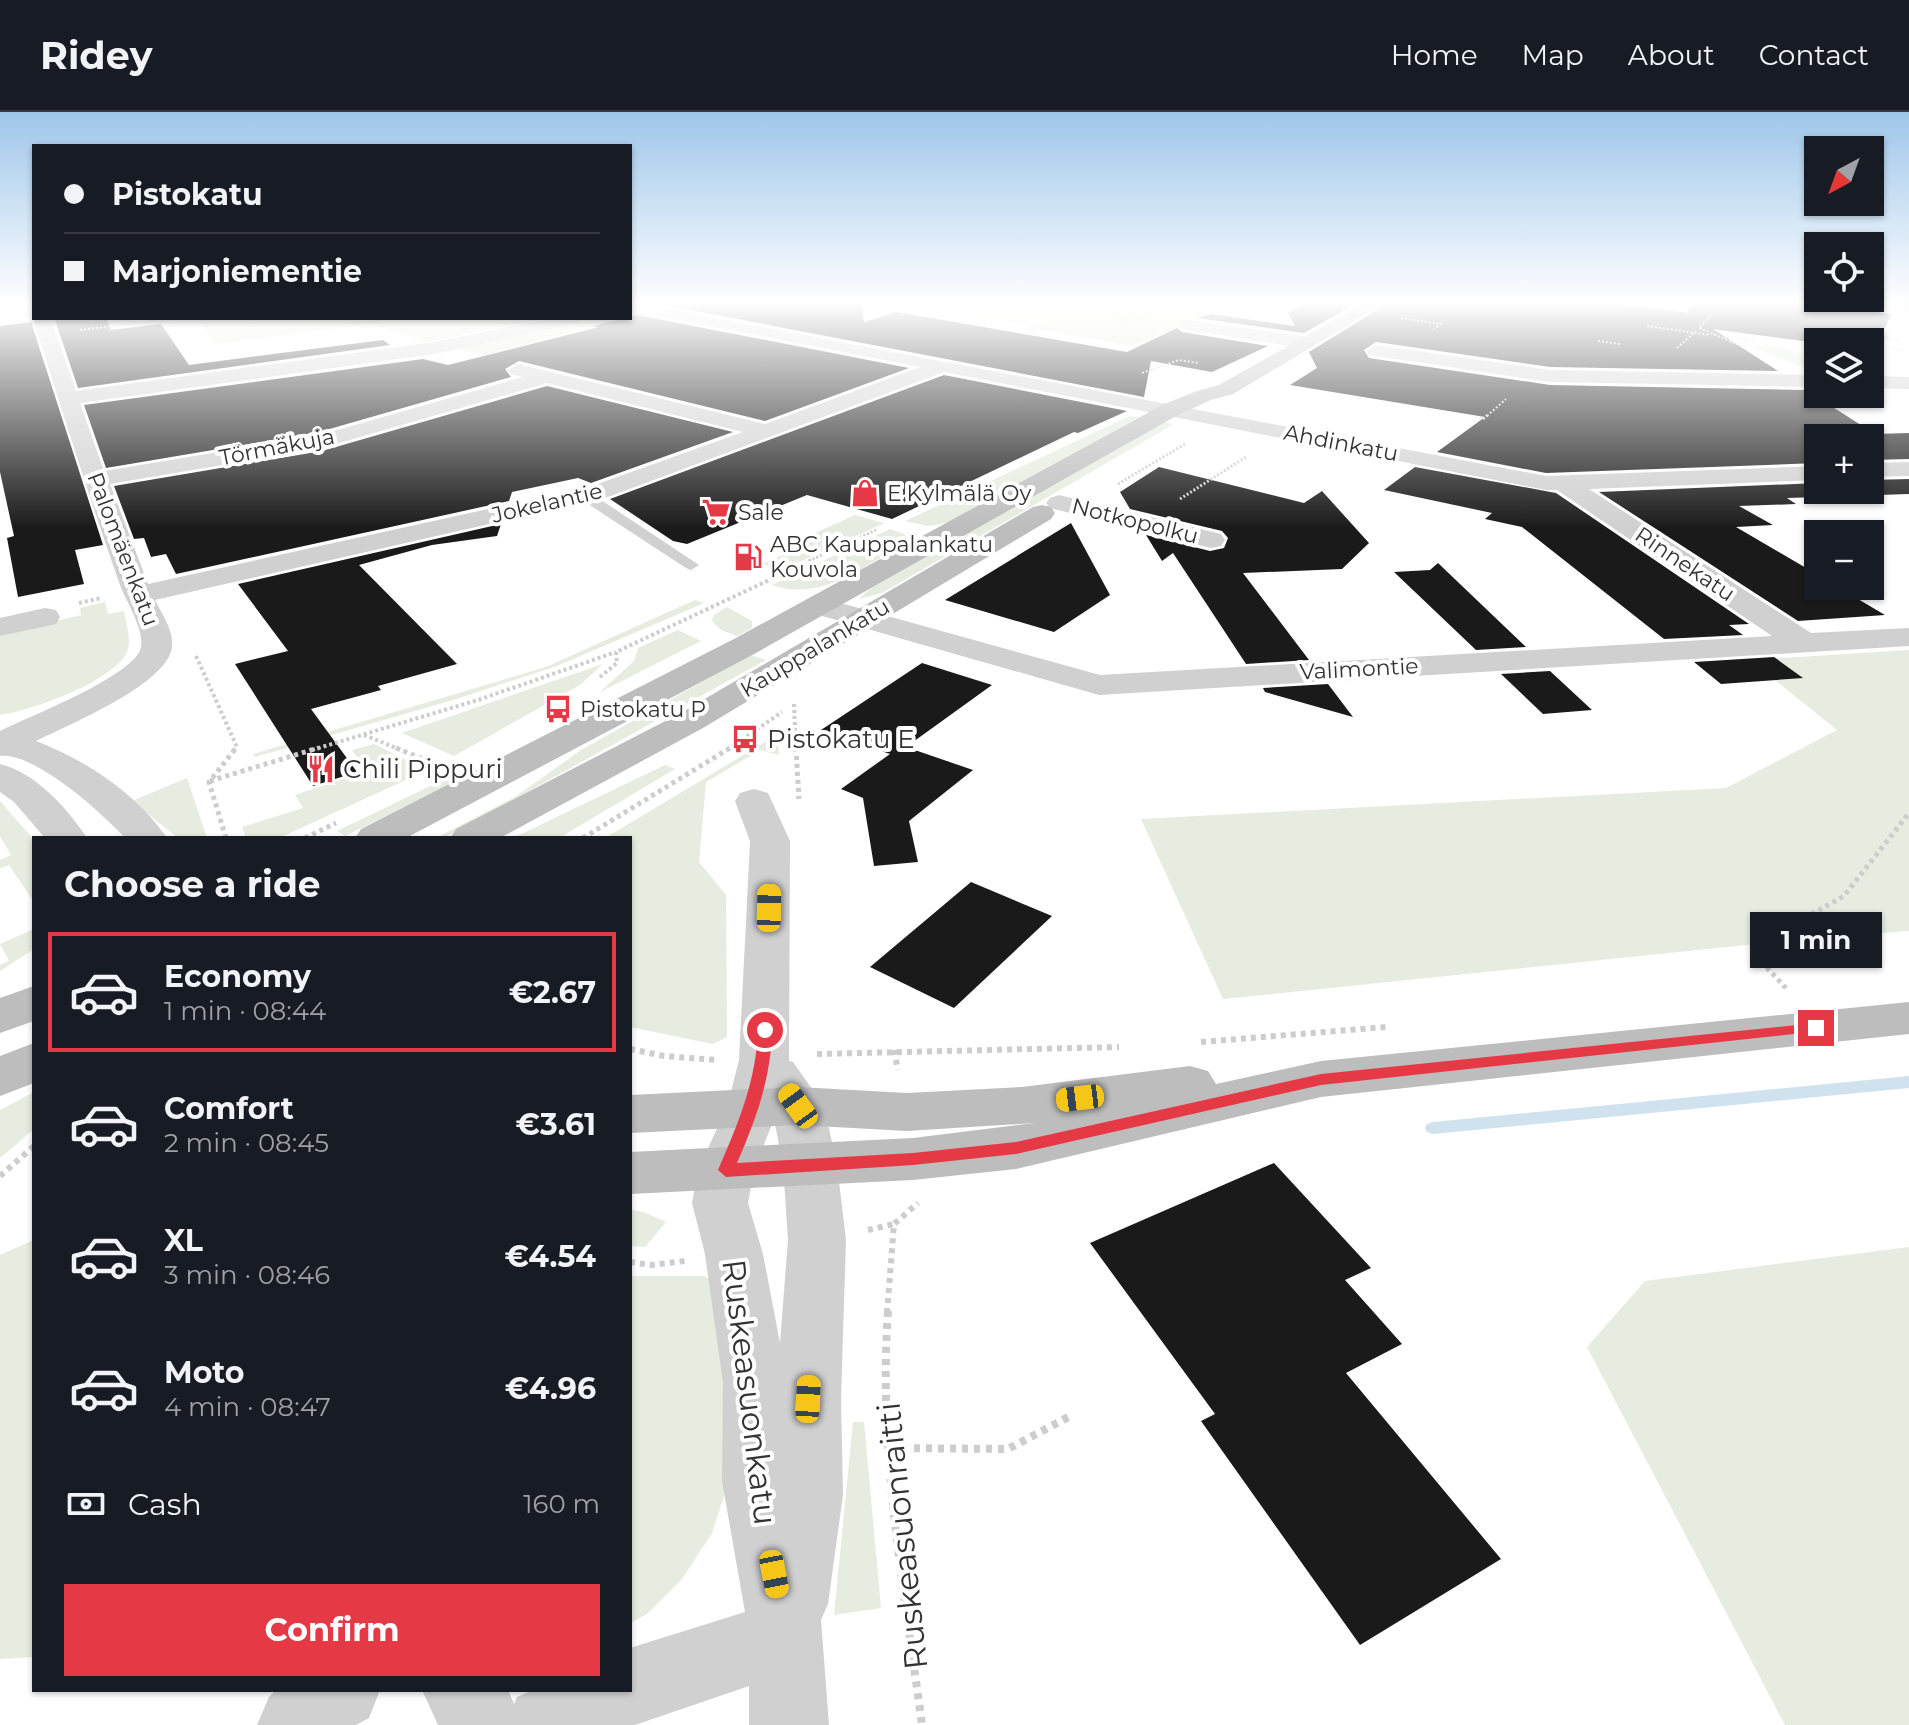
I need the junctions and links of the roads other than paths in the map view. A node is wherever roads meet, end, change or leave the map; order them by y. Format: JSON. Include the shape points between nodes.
{"nodes":[{"id":1,"x":62,"y":377,"type":"edge"},
{"id":2,"x":220,"y":377,"type":"edge"},
{"id":3,"x":546,"y":377,"type":"edge"},
{"id":4,"x":547,"y":377,"type":"edge"},
{"id":5,"x":912,"y":377,"type":"edge"},
{"id":6,"x":988,"y":377,"type":"edge"},
{"id":7,"x":1248,"y":377,"type":"edge"},
{"id":8,"x":1618,"y":377,"type":"edge"},
{"id":9,"x":1804,"y":381,"type":"edge"},
{"id":10,"x":1884,"y":382,"type":"edge"},
{"id":11,"x":1909,"y":383,"type":"edge"},
{"id":12,"x":1226,"y":390,"type":"junction"},
{"id":13,"x":69,"y":398,"type":"junction"},
{"id":14,"x":1203,"y":417,"type":"junction"},
{"id":15,"x":1171,"y":423,"type":"junction"},
{"id":16,"x":767,"y":431,"type":"junction"},
{"id":17,"x":1909,"y":469,"type":"edge"},
{"id":18,"x":1884,"y":470,"type":"edge"},
{"id":19,"x":1804,"y":474,"type":"edge"},
{"id":20,"x":98,"y":479,"type":"junction"},
{"id":21,"x":1089,"y":485,"type":"dead end"},
{"id":22,"x":1566,"y":485,"type":"junction"},
{"id":23,"x":584,"y":495,"type":"junction"},
{"id":24,"x":1059,"y":503,"type":"junction"},
{"id":25,"x":1211,"y":540,"type":"dead end"},
{"id":26,"x":691,"y":565,"type":"dead end"},
{"id":27,"x":138,"y":595,"type":"junction"},
{"id":28,"x":819,"y":606,"type":"junction"},
{"id":29,"x":45,"y":617,"type":"dead end"},
{"id":30,"x":865,"y":619,"type":"junction"},
{"id":31,"x":0,"y":627,"type":"edge"},
{"id":32,"x":1909,"y":637,"type":"edge"},
{"id":33,"x":1804,"y":643,"type":"junction"},
{"id":34,"x":1,"y":752,"type":"edge"},
{"id":35,"x":754,"y":801,"type":"dead end"},
{"id":36,"x":65,"y":836,"type":"edge"},
{"id":37,"x":145,"y":836,"type":"edge"},
{"id":38,"x":379,"y":836,"type":"edge"},
{"id":39,"x":474,"y":836,"type":"edge"},
{"id":40,"x":32,"y":1003,"type":"edge"},
{"id":41,"x":0,"y":1017,"type":"edge"},
{"id":42,"x":1909,"y":1018,"type":"edge"},
{"id":43,"x":32,"y":1062,"type":"edge"},
{"id":44,"x":0,"y":1078,"type":"edge"},
{"id":45,"x":775,"y":1092,"type":"junction"},
{"id":46,"x":632,"y":1114,"type":"edge"},
{"id":47,"x":726,"y":1170,"type":"junction"},
{"id":48,"x":632,"y":1173,"type":"edge"},
{"id":49,"x":787,"y":1636,"type":"junction"},
{"id":50,"x":632,"y":1686,"type":"edge"},
{"id":51,"x":338,"y":1692,"type":"edge"},
{"id":52,"x":462,"y":1692,"type":"edge"},
{"id":53,"x":619,"y":1692,"type":"edge"},
{"id":54,"x":297,"y":1725,"type":"edge"},
{"id":55,"x":481,"y":1725,"type":"edge"},
{"id":56,"x":545,"y":1725,"type":"edge"},
{"id":57,"x":789,"y":1725,"type":"edge"}],
"edges":[{"from":1,"to":13,"type":"street","name":"Palomäenkatu"},
{"from":2,"to":13,"type":"street"},
{"from":3,"to":20,"type":"street","name":"Törmäkuja","via":[[322,441]]},
{"from":4,"to":16,"type":"street"},
{"from":5,"to":16,"type":"street","name":"Jokelantie"},
{"from":6,"to":15,"type":"street"},
{"from":7,"to":12,"type":"main road","name":"Kauppalankatu"},
{"from":8,"to":9,"type":"street"},
{"from":10,"to":11,"type":"street"},
{"from":12,"to":14,"type":"main road","name":"Kauppalankatu","via":[[1227,399]]},
{"from":12,"to":15,"type":"main road","name":"Kauppalankatu","via":[[1204,395]]},
{"from":13,"to":20,"type":"street","name":"Palomäenkatu"},
{"from":14,"to":15,"type":"main road","name":"Kauppalankatu"},
{"from":14,"to":22,"type":"street","name":"Ahdinkatu"},
{"from":15,"to":28,"type":"main road","name":"Kauppalankatu"},
{"from":16,"to":23,"type":"street","name":"Jokelantie"},
{"from":17,"to":18,"type":"street"},
{"from":19,"to":22,"type":"street","name":"Ahdinkatu"},
{"from":20,"to":27,"type":"street","name":"Palomäenkatu"},
{"from":21,"to":24,"type":"main road","name":"Kauppalankatu"},
{"from":22,"to":33,"type":"street","name":"Rinnekatu"},
{"from":23,"to":26,"type":"lane"},
{"from":23,"to":27,"type":"street","name":"Jokelantie"},
{"from":24,"to":25,"type":"street","name":"Notkopolku"},
{"from":24,"to":30,"type":"main road","name":"Kauppalankatu"},
{"from":27,"to":34,"type":"street","name":"Palomäenkatu","via":[[155,631],[153,658],[93,701]]},
{"from":28,"to":30,"type":"street","name":"Valimontie"},
{"from":28,"to":38,"type":"main road","name":"Kauppalankatu"},
{"from":29,"to":31,"type":"street"},
{"from":30,"to":33,"type":"street","name":"Valimontie","via":[[1099,685]]},
{"from":30,"to":39,"type":"main road","name":"Kauppalankatu","via":[[677,729]]},
{"from":32,"to":33,"type":"street","name":"Valimontie"},
{"from":34,"to":36,"type":"street","via":[[28,794]]},
{"from":34,"to":37,"type":"street","via":[[65,766]]},
{"from":35,"to":45,"type":"street","via":[[770,841]]},
{"from":40,"to":41,"type":"main road"},
{"from":42,"to":45,"type":"main road","via":[[1321,1079],[1016,1148]]},
{"from":43,"to":44,"type":"main road"},
{"from":45,"to":46,"type":"main road"},
{"from":45,"to":47,"type":"main road"},
{"from":45,"to":47,"type":"street","name":"Ruskeasuonkatu"},
{"from":45,"to":49,"type":"street","name":"Ruskeasuonkatu","via":[[817,1240],[808,1495]]},
{"from":47,"to":48,"type":"main road"},
{"from":47,"to":49,"type":"street","name":"Ruskeasuonkatu","via":[[720,1203],[734,1254],[755,1383],[756,1481]]},
{"from":49,"to":50,"type":"street"},
{"from":49,"to":57,"type":"street","name":"Ruskeasuonkatu"},
{"from":51,"to":54,"type":"street"},
{"from":52,"to":55,"type":"street"},
{"from":53,"to":56,"type":"street"}]}
